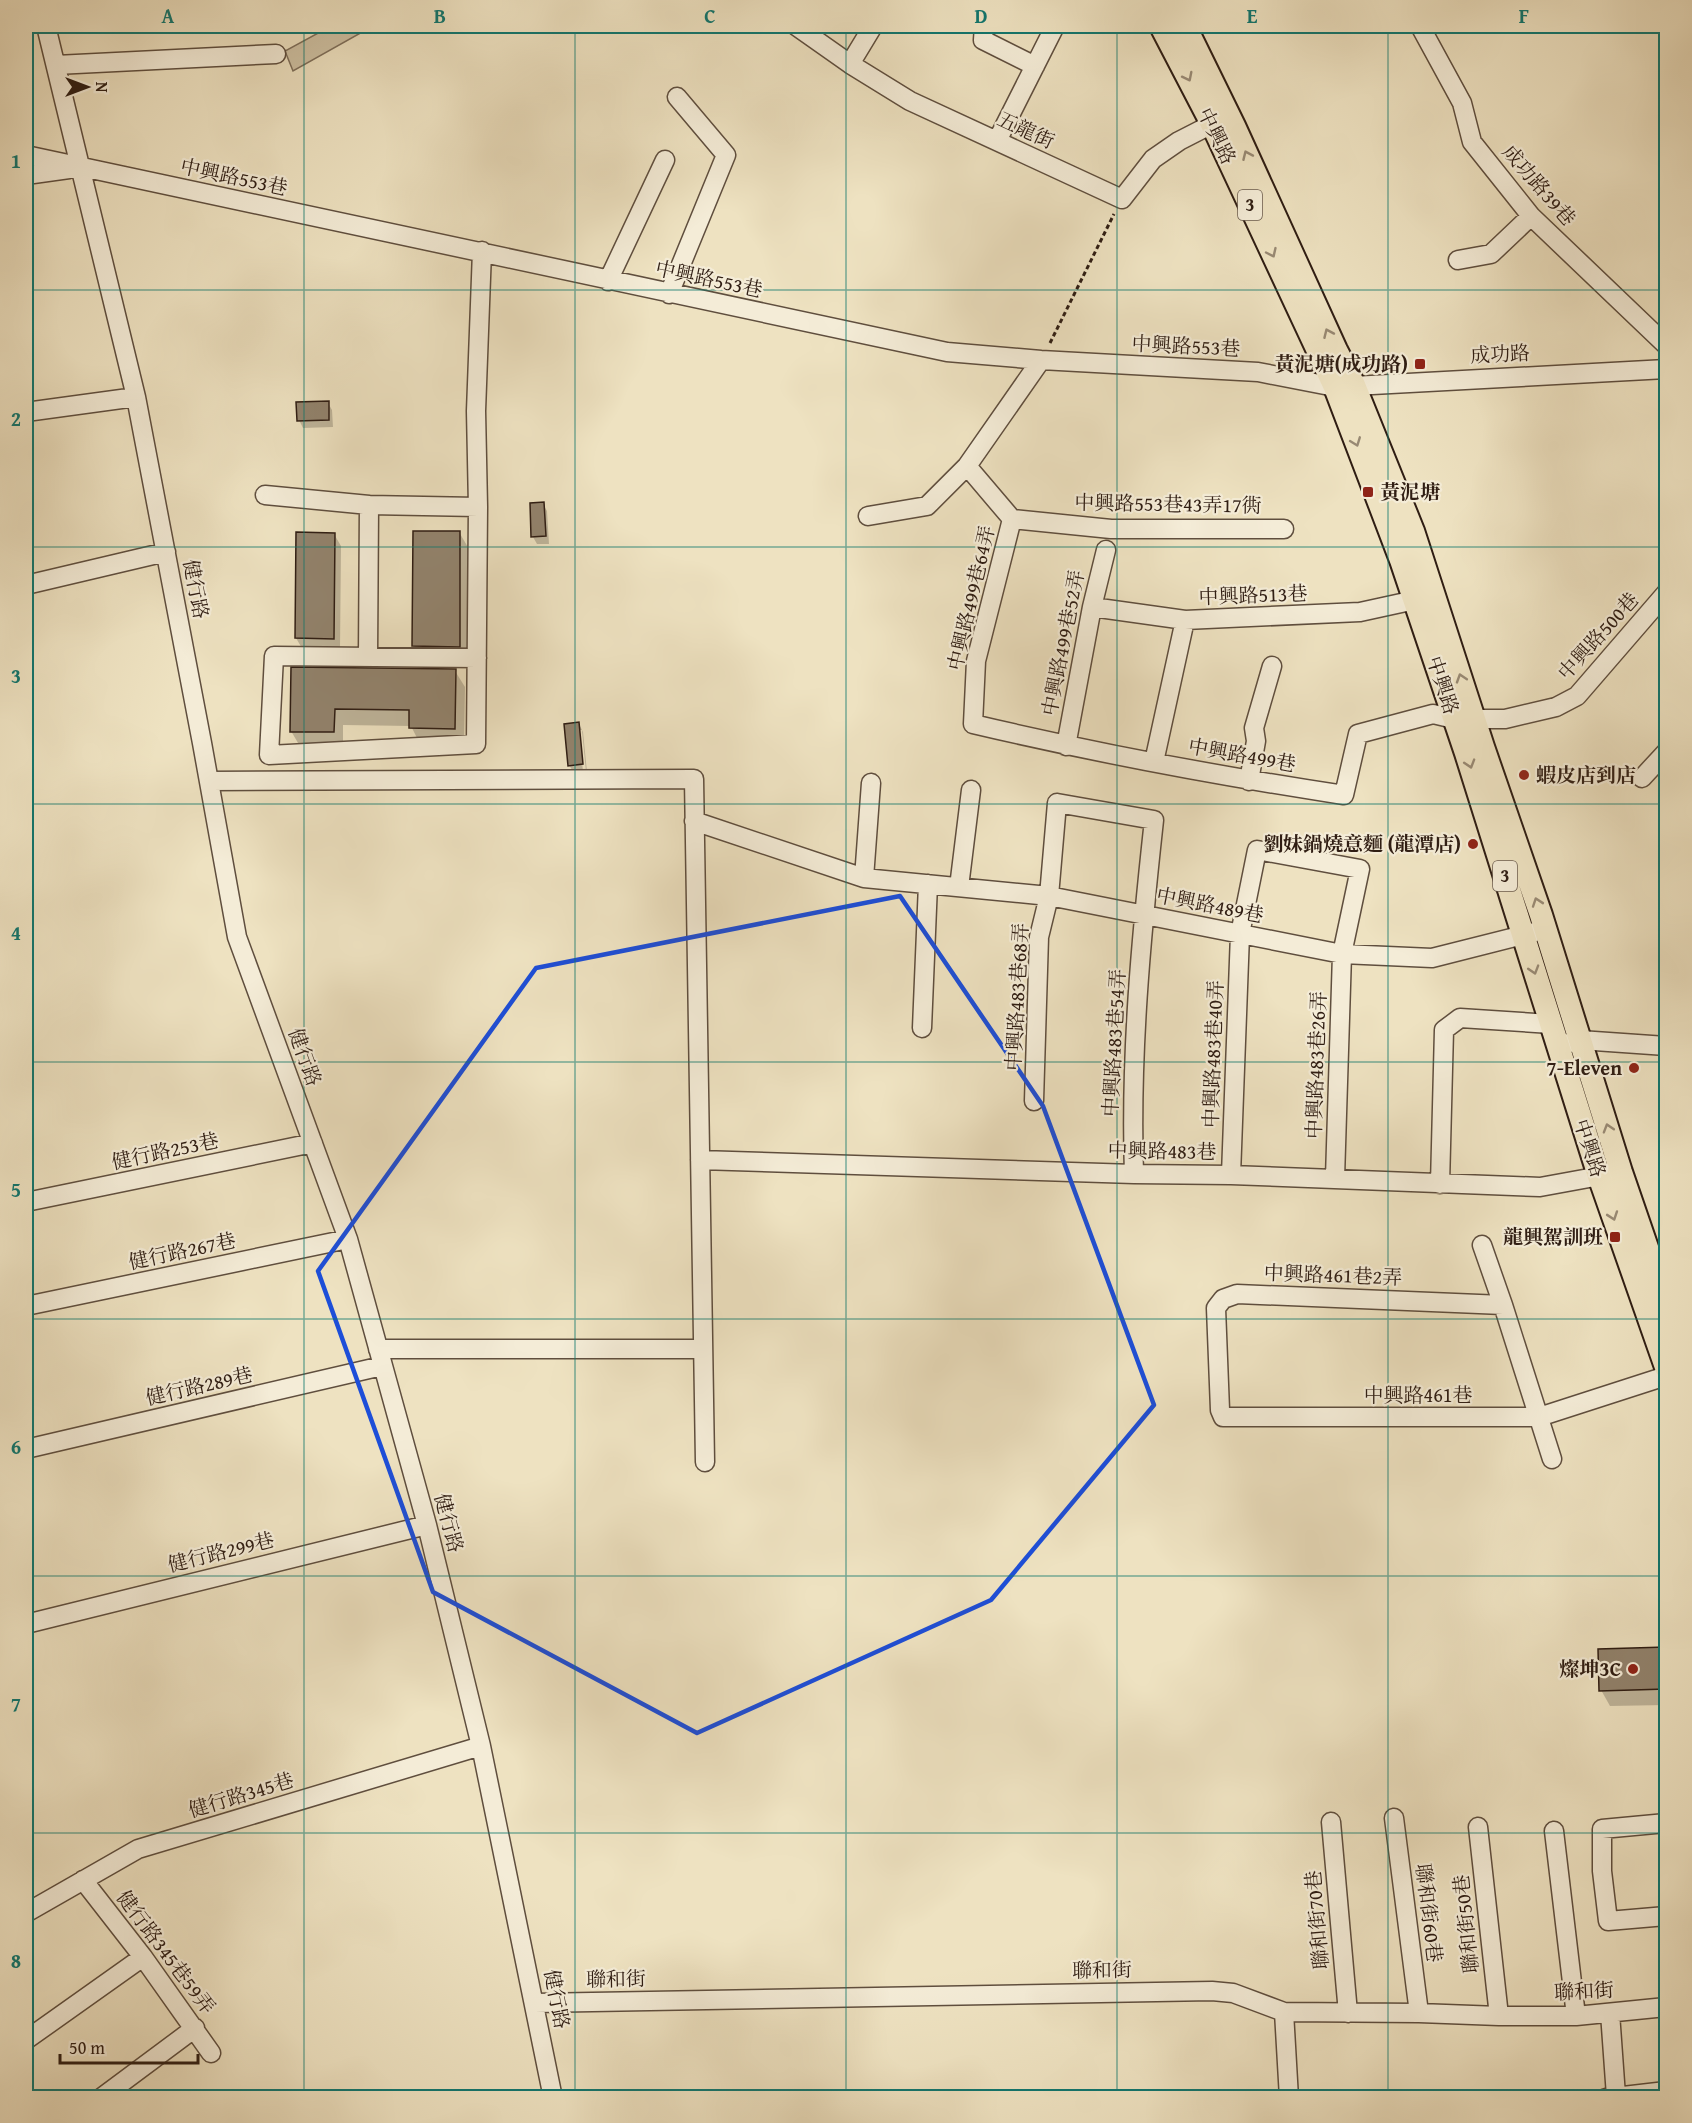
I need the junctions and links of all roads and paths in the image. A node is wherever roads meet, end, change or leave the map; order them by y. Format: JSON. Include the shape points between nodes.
{"nodes":[{"id":1,"x":46,"y":26,"type":"edge"},
{"id":2,"x":796,"y":26,"type":"edge"},
{"id":3,"x":873,"y":26,"type":"edge"},
{"id":4,"x":984,"y":26,"type":"edge"},
{"id":5,"x":1055,"y":26,"type":"edge"},
{"id":6,"x":1161,"y":26,"type":"edge"},
{"id":7,"x":1185,"y":26,"type":"edge"},
{"id":8,"x":1420,"y":26,"type":"edge"},
{"id":9,"x":276,"y":54,"type":"dead end"},
{"id":10,"x":850,"y":64,"type":"junction"},
{"id":11,"x":56,"y":65,"type":"junction"},
{"id":12,"x":1035,"y":66,"type":"junction"},
{"id":13,"x":677,"y":97,"type":"dead end"},
{"id":14,"x":1221,"y":120,"type":"junction"},
{"id":15,"x":997,"y":141,"type":"junction"},
{"id":16,"x":26,"y":155,"type":"edge"},
{"id":17,"x":665,"y":160,"type":"dead end"},
{"id":18,"x":80,"y":167,"type":"junction"},
{"id":19,"x":26,"y":175,"type":"edge"},
{"id":20,"x":1122,"y":199,"type":"junction"},
{"id":21,"x":1531,"y":216,"type":"junction"},
{"id":22,"x":482,"y":251,"type":"junction"},
{"id":23,"x":1458,"y":260,"type":"dead end"},
{"id":24,"x":608,"y":281,"type":"junction"},
{"id":25,"x":669,"y":294,"type":"junction"},
{"id":26,"x":1666,"y":345,"type":"edge"},
{"id":27,"x":1041,"y":360,"type":"junction"},
{"id":28,"x":1666,"y":369,"type":"edge"},
{"id":29,"x":1345,"y":386,"type":"junction"},
{"id":30,"x":136,"y":397,"type":"junction"},
{"id":31,"x":26,"y":412,"type":"edge"},
{"id":32,"x":967,"y":466,"type":"junction"},
{"id":33,"x":265,"y":495,"type":"dead end"},
{"id":34,"x":369,"y":505,"type":"junction"},
{"id":35,"x":478,"y":507,"type":"junction"},
{"id":36,"x":868,"y":516,"type":"dead end"},
{"id":37,"x":1012,"y":519,"type":"junction"},
{"id":38,"x":1284,"y":529,"type":"dead end"},
{"id":39,"x":1106,"y":550,"type":"dead end"},
{"id":40,"x":166,"y":552,"type":"junction"},
{"id":41,"x":26,"y":585,"type":"edge"},
{"id":42,"x":1666,"y":593,"type":"edge"},
{"id":43,"x":1415,"y":600,"type":"junction"},
{"id":44,"x":1092,"y":607,"type":"junction"},
{"id":45,"x":1185,"y":620,"type":"junction"},
{"id":46,"x":368,"y":657,"type":"junction"},
{"id":47,"x":477,"y":658,"type":"junction"},
{"id":48,"x":1272,"y":666,"type":"dead end"},
{"id":49,"x":1464,"y":719,"type":"junction"},
{"id":50,"x":973,"y":724,"type":"joint"},
{"id":51,"x":1066,"y":746,"type":"junction"},
{"id":52,"x":1666,"y":752,"type":"edge"},
{"id":53,"x":1154,"y":762,"type":"junction"},
{"id":54,"x":1642,"y":778,"type":"dead end"},
{"id":55,"x":209,"y":781,"type":"junction"},
{"id":56,"x":1249,"y":781,"type":"junction"},
{"id":57,"x":871,"y":783,"type":"dead end"},
{"id":58,"x":971,"y":790,"type":"dead end"},
{"id":59,"x":1108,"y":811,"type":"joint"},
{"id":60,"x":694,"y":821,"type":"junction"},
{"id":61,"x":1299,"y":859,"type":"joint"},
{"id":62,"x":864,"y":878,"type":"junction"},
{"id":63,"x":928,"y":884,"type":"junction"},
{"id":64,"x":959,"y":887,"type":"junction"},
{"id":65,"x":1048,"y":896,"type":"junction"},
{"id":66,"x":1144,"y":914,"type":"junction"},
{"id":67,"x":1534,"y":932,"type":"junction"},
{"id":68,"x":1240,"y":934,"type":"junction"},
{"id":69,"x":1342,"y":954,"type":"junction"},
{"id":70,"x":922,"y":1028,"type":"dead end"},
{"id":71,"x":1554,"y":1035,"type":"junction"},
{"id":72,"x":1580,"y":1040,"type":"junction"},
{"id":73,"x":1666,"y":1046,"type":"edge"},
{"id":74,"x":1034,"y":1101,"type":"dead end"},
{"id":75,"x":313,"y":1143,"type":"junction"},
{"id":76,"x":700,"y":1160,"type":"junction"},
{"id":77,"x":1622,"y":1172,"type":"junction"},
{"id":78,"x":1134,"y":1174,"type":"junction"},
{"id":79,"x":1231,"y":1175,"type":"junction"},
{"id":80,"x":1599,"y":1176,"type":"junction"},
{"id":81,"x":1335,"y":1178,"type":"junction"},
{"id":82,"x":1440,"y":1184,"type":"junction"},
{"id":83,"x":26,"y":1202,"type":"edge"},
{"id":84,"x":348,"y":1239,"type":"junction"},
{"id":85,"x":1482,"y":1245,"type":"dead end"},
{"id":86,"x":1666,"y":1303,"type":"edge"},
{"id":87,"x":1503,"y":1305,"type":"junction"},
{"id":88,"x":26,"y":1306,"type":"edge"},
{"id":89,"x":703,"y":1348,"type":"junction"},
{"id":90,"x":380,"y":1358,"type":"junction"},
{"id":91,"x":1219,"y":1358,"type":"joint"},
{"id":92,"x":1666,"y":1367,"type":"edge"},
{"id":93,"x":1666,"y":1376,"type":"edge"},
{"id":94,"x":1539,"y":1417,"type":"junction"},
{"id":95,"x":26,"y":1449,"type":"edge"},
{"id":96,"x":1552,"y":1459,"type":"dead end"},
{"id":97,"x":705,"y":1462,"type":"dead end"},
{"id":98,"x":428,"y":1525,"type":"junction"},
{"id":99,"x":26,"y":1624,"type":"edge"},
{"id":100,"x":481,"y":1746,"type":"junction"},
{"id":101,"x":1394,"y":1818,"type":"dead end"},
{"id":102,"x":1331,"y":1822,"type":"dead end"},
{"id":103,"x":1666,"y":1823,"type":"edge"},
{"id":104,"x":1478,"y":1827,"type":"dead end"},
{"id":105,"x":1554,"y":1831,"type":"dead end"},
{"id":106,"x":83,"y":1880,"type":"junction"},
{"id":107,"x":28,"y":1907,"type":"edge"},
{"id":108,"x":1666,"y":1916,"type":"edge"},
{"id":109,"x":143,"y":1957,"type":"junction"},
{"id":110,"x":535,"y":2003,"type":"junction"},
{"id":111,"x":1666,"y":2007,"type":"edge"},
{"id":112,"x":1284,"y":2012,"type":"junction"},
{"id":113,"x":1348,"y":2013,"type":"junction"},
{"id":114,"x":1419,"y":2013,"type":"junction"},
{"id":115,"x":1610,"y":2013,"type":"junction"},
{"id":116,"x":1499,"y":2016,"type":"junction"},
{"id":117,"x":1576,"y":2016,"type":"junction"},
{"id":118,"x":195,"y":2028,"type":"junction"},
{"id":119,"x":26,"y":2040,"type":"edge"},
{"id":120,"x":211,"y":2053,"type":"dead end"},
{"id":121,"x":1666,"y":2091,"type":"edge"},
{"id":122,"x":101,"y":2097,"type":"edge"},
{"id":123,"x":553,"y":2097,"type":"edge"},
{"id":124,"x":1289,"y":2097,"type":"edge"},
{"id":125,"x":1611,"y":2097,"type":"edge"}],
"edges":[{"from":1,"to":11,"type":"street","name":"健行路"},
{"from":2,"to":10,"type":"street","name":"五龍街"},
{"from":3,"to":10,"type":"street"},
{"from":4,"to":12,"type":"street","via":[[983,40]]},
{"from":5,"to":12,"type":"street"},
{"from":6,"to":14,"type":"main road","name":"中興路","number":"3","one_way":true},
{"from":7,"to":14,"type":"main road","name":"中興路","number":"3"},
{"from":8,"to":21,"type":"street","name":"成功路39巷","via":[[1462,103],[1472,142]]},
{"from":9,"to":11,"type":"street"},
{"from":10,"to":15,"type":"street","name":"五龍街","via":[[910,101]]},
{"from":11,"to":18,"type":"street","name":"健行路"},
{"from":12,"to":15,"type":"street"},
{"from":13,"to":25,"type":"street","via":[[726,155]]},
{"from":14,"to":20,"type":"street","via":[[1153,159]]},
{"from":14,"to":29,"type":"main road","name":"中興路","number":"3"},
{"from":15,"to":20,"type":"street","name":"五龍街"},
{"from":16,"to":18,"type":"street","name":"中興路553巷"},
{"from":17,"to":24,"type":"street"},
{"from":18,"to":19,"type":"street"},
{"from":18,"to":22,"type":"street","name":"中興路553巷"},
{"from":18,"to":30,"type":"street","name":"健行路"},
{"from":20,"to":27,"type":"path"},
{"from":21,"to":23,"type":"street","via":[[1491,254]]},
{"from":21,"to":26,"type":"street","name":"成功路39巷"},
{"from":22,"to":24,"type":"street","name":"中興路553巷"},
{"from":22,"to":35,"type":"street","via":[[476,411]]},
{"from":24,"to":25,"type":"street","name":"中興路553巷"},
{"from":25,"to":27,"type":"street","name":"中興路553巷","via":[[947,352]]},
{"from":27,"to":29,"type":"street","name":"中興路553巷","via":[[1258,372]]},
{"from":27,"to":32,"type":"street"},
{"from":28,"to":29,"type":"street","name":"成功路"},
{"from":29,"to":43,"type":"main road","name":"中興路","number":"3","one_way":true},
{"from":49,"to":29,"type":"main road","name":"中興路","number":"3","one_way":true,"via":[[1413,531]]},
{"from":30,"to":31,"type":"street"},
{"from":30,"to":40,"type":"street","name":"健行路"},
{"from":32,"to":36,"type":"street","via":[[927,506]]},
{"from":32,"to":37,"type":"street"},
{"from":33,"to":34,"type":"street"},
{"from":34,"to":35,"type":"street"},
{"from":34,"to":46,"type":"street"},
{"from":35,"to":47,"type":"street"},
{"from":37,"to":38,"type":"street","name":"中興路553巷43弄17衖","via":[[1111,530]]},
{"from":37,"to":50,"type":"street","name":"中興路499巷64弄","via":[[976,661]]},
{"from":39,"to":44,"type":"street","name":"中興路499巷52弄"},
{"from":40,"to":41,"type":"street"},
{"from":40,"to":55,"type":"street","name":"健行路"},
{"from":42,"to":49,"type":"street","name":"中興路500巷","via":[[1577,696],[1556,707],[1505,719]]},
{"from":43,"to":45,"type":"street","name":"中興路513巷","via":[[1360,612]]},
{"from":43,"to":49,"type":"main road","name":"中興路","number":"3"},
{"from":44,"to":45,"type":"street","name":"中興路513巷"},
{"from":44,"to":51,"type":"street","name":"中興路499巷52弄"},
{"from":45,"to":53,"type":"street"},
{"from":46,"to":47,"type":"street"},
{"from":46,"to":47,"type":"street","via":[[274,656],[269,755],[476,744]]},
{"from":48,"to":56,"type":"street","via":[[1254,728],[1256,741]]},
{"from":49,"to":56,"type":"street","name":"中興路499巷","via":[[1433,714],[1358,734],[1344,795]]},
{"from":49,"to":67,"type":"main road","name":"中興路","number":"3"},
{"from":50,"to":51,"type":"street","name":"中興路499巷"},
{"from":51,"to":53,"type":"street","name":"中興路499巷"},
{"from":52,"to":54,"type":"street"},
{"from":53,"to":56,"type":"street","name":"中興路499巷"},
{"from":55,"to":60,"type":"street","via":[[694,779]]},
{"from":55,"to":75,"type":"street","name":"健行路","via":[[237,937]]},
{"from":57,"to":62,"type":"street"},
{"from":58,"to":64,"type":"street"},
{"from":59,"to":65,"type":"street","name":"中興路483巷68弄","via":[[1057,803]]},
{"from":59,"to":66,"type":"street","name":"中興路483巷54弄","via":[[1154,820]]},
{"from":60,"to":62,"type":"street","name":"中興路489巷"},
{"from":60,"to":76,"type":"street"},
{"from":61,"to":68,"type":"street","name":"中興路483巷40弄","via":[[1257,850]]},
{"from":61,"to":69,"type":"street","name":"中興路483巷26弄","via":[[1360,869]]},
{"from":62,"to":63,"type":"street","name":"中興路489巷"},
{"from":63,"to":64,"type":"street","name":"中興路489巷"},
{"from":63,"to":70,"type":"street"},
{"from":64,"to":65,"type":"street","name":"中興路489巷"},
{"from":65,"to":66,"type":"street","name":"中興路489巷"},
{"from":65,"to":74,"type":"street","name":"中興路483巷68弄","via":[[1039,937]]},
{"from":66,"to":68,"type":"street","name":"中興路489巷"},
{"from":66,"to":78,"type":"street","name":"中興路483巷54弄","via":[[1131,1106]]},
{"from":67,"to":69,"type":"street","name":"中興路489巷","via":[[1431,958]]},
{"from":67,"to":71,"type":"main road","name":"中興路","number":"3","one_way":true},
{"from":67,"to":72,"type":"main road","name":"中興路","number":"3"},
{"from":68,"to":69,"type":"street","name":"中興路489巷"},
{"from":68,"to":79,"type":"street","name":"中興路483巷40弄"},
{"from":69,"to":81,"type":"street","name":"中興路483巷26弄"},
{"from":71,"to":72,"type":"street"},
{"from":71,"to":80,"type":"main road","name":"中興路","number":"3"},
{"from":71,"to":82,"type":"street","via":[[1460,1018],[1444,1030]]},
{"from":72,"to":73,"type":"street"},
{"from":77,"to":72,"type":"main road","name":"中興路","number":"3","one_way":true},
{"from":75,"to":83,"type":"street","name":"健行路253巷"},
{"from":75,"to":84,"type":"street","name":"健行路"},
{"from":76,"to":78,"type":"street","name":"中興路483巷"},
{"from":76,"to":89,"type":"street"},
{"from":77,"to":80,"type":"street","name":"中興路483巷"},
{"from":77,"to":86,"type":"main road","name":"中興路","number":"3"},
{"from":78,"to":79,"type":"street","name":"中興路483巷"},
{"from":79,"to":81,"type":"street","name":"中興路483巷"},
{"from":80,"to":82,"type":"street","name":"中興路483巷","via":[[1540,1187]]},
{"from":80,"to":92,"type":"main road","name":"中興路","number":"3","one_way":true},
{"from":81,"to":82,"type":"street","name":"中興路483巷"},
{"from":84,"to":88,"type":"street","name":"健行路267巷"},
{"from":84,"to":90,"type":"street","name":"健行路"},
{"from":85,"to":87,"type":"street"},
{"from":87,"to":91,"type":"street","name":"中興路461巷2弄","via":[[1237,1294],[1222,1299],[1216,1308]]},
{"from":87,"to":94,"type":"street"},
{"from":89,"to":90,"type":"street","name":"健行路289巷"},
{"from":89,"to":97,"type":"street"},
{"from":90,"to":95,"type":"street","name":"健行路289巷"},
{"from":90,"to":98,"type":"street","name":"健行路"},
{"from":91,"to":94,"type":"street","name":"中興路461巷","via":[[1223,1417]]},
{"from":93,"to":94,"type":"street","name":"中興路461巷"},
{"from":94,"to":96,"type":"street"},
{"from":98,"to":99,"type":"street","name":"健行路299巷"},
{"from":98,"to":100,"type":"street","name":"健行路"},
{"from":100,"to":106,"type":"street","name":"健行路345巷","via":[[138,1849]]},
{"from":100,"to":110,"type":"street","name":"健行路"},
{"from":101,"to":114,"type":"street","name":"聯和街60巷"},
{"from":102,"to":113,"type":"street","name":"聯和街70巷"},
{"from":103,"to":108,"type":"street","via":[[1602,1829],[1608,1921]]},
{"from":104,"to":116,"type":"street","name":"聯和街50巷"},
{"from":105,"to":117,"type":"street"},
{"from":106,"to":107,"type":"street","name":"健行路345巷"},
{"from":106,"to":109,"type":"street","name":"健行路345巷59弄"},
{"from":109,"to":118,"type":"street","name":"健行路345巷59弄"},
{"from":109,"to":119,"type":"street"},
{"from":110,"to":112,"type":"street","name":"聯和街","via":[[1212,1991],[1233,1993]]},
{"from":110,"to":123,"type":"street","name":"健行路"},
{"from":111,"to":115,"type":"street","name":"聯和街"},
{"from":112,"to":113,"type":"street","name":"聯和街"},
{"from":112,"to":124,"type":"street"},
{"from":113,"to":114,"type":"street","name":"聯和街"},
{"from":114,"to":116,"type":"street","name":"聯和街"},
{"from":115,"to":117,"type":"street","name":"聯和街"},
{"from":115,"to":125,"type":"street"},
{"from":116,"to":117,"type":"street","name":"聯和街"},
{"from":118,"to":120,"type":"street","name":"健行路345巷59弄"},
{"from":118,"to":122,"type":"street"},
{"from":121,"to":125,"type":"street"}]}
